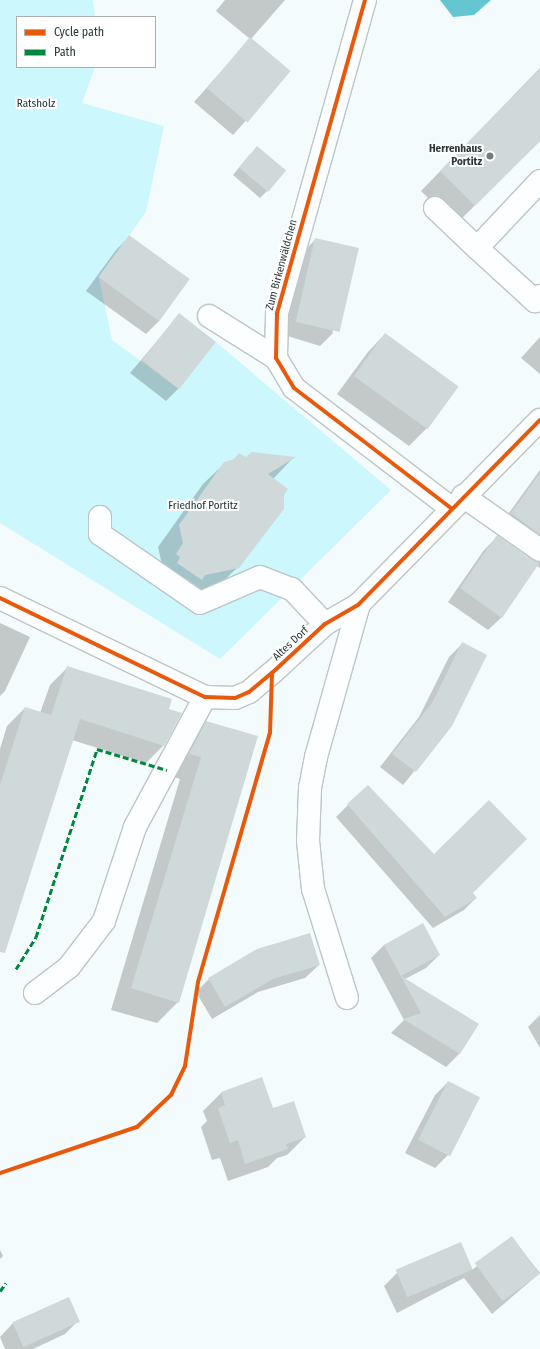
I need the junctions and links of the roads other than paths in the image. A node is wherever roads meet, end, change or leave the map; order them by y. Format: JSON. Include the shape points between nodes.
{"nodes":[{"id":1,"x":365,"y":0,"type":"edge"},
{"id":2,"x":540,"y":181,"type":"edge"},
{"id":3,"x":435,"y":208,"type":"dead end"},
{"id":4,"x":477,"y":248,"type":"junction"},
{"id":5,"x":540,"y":296,"type":"edge"},
{"id":6,"x":209,"y":316,"type":"dead end"},
{"id":7,"x":276,"y":358,"type":"junction"},
{"id":8,"x":540,"y":420,"type":"edge"},
{"id":9,"x":457,"y":502,"type":"junction"},
{"id":10,"x":100,"y":517,"type":"dead end"},
{"id":11,"x":540,"y":550,"type":"edge"},
{"id":12,"x":0,"y":598,"type":"edge"},
{"id":13,"x":358,"y":604,"type":"junction"},
{"id":14,"x":325,"y":624,"type":"junction"},
{"id":15,"x":205,"y":697,"type":"junction"},
{"id":16,"x":35,"y":994,"type":"dead end"},
{"id":17,"x":347,"y":998,"type":"dead end"}],
"edges":[{"from":1,"to":7,"type":"street","name":"Zum Birkenwäldchen","via":[[277,314]]},
{"from":2,"to":4,"type":"street"},
{"from":3,"to":4,"type":"street"},
{"from":4,"to":5,"type":"street","via":[[535,300]]},
{"from":6,"to":7,"type":"street"},
{"from":7,"to":9,"type":"street","via":[[294,388]]},
{"from":8,"to":9,"type":"street","name":"Altes Dorf"},
{"from":9,"to":11,"type":"street"},
{"from":9,"to":13,"type":"street","name":"Altes Dorf"},
{"from":10,"to":14,"type":"street","via":[[100,534],[200,602],[260,577],[292,589]]},
{"from":12,"to":15,"type":"street","name":"Altes Dorf"},
{"from":13,"to":14,"type":"street","name":"Altes Dorf"},
{"from":13,"to":17,"type":"street","name":"Altes Dorf","via":[[316,757],[310,788],[308,841],[313,889]]},
{"from":14,"to":15,"type":"street","name":"Altes Dorf","via":[[249,692],[235,698]]},
{"from":15,"to":16,"type":"street","via":[[135,827],[104,921],[69,967]]}]}
